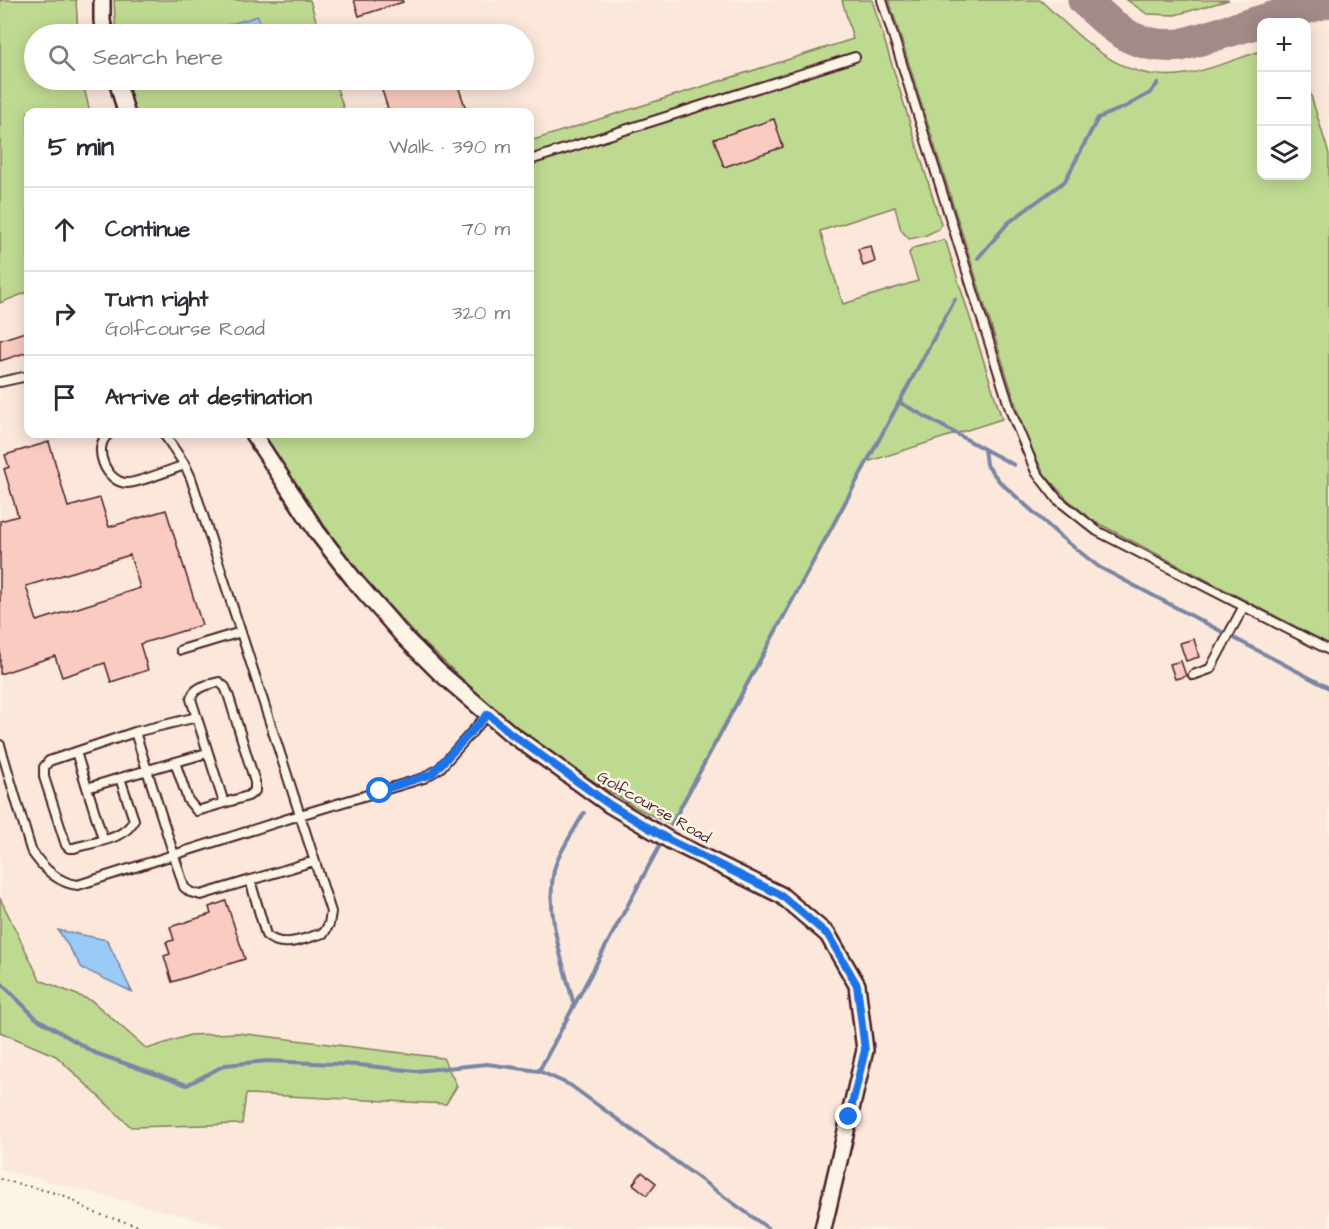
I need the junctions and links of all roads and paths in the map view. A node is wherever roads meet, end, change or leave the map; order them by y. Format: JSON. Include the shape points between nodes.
{"nodes":[{"id":1,"x":102,"y":0,"type":"edge"},
{"id":2,"x":882,"y":0,"type":"edge"},
{"id":3,"x":103,"y":24,"type":"edge"},
{"id":4,"x":855,"y":57,"type":"dead end"},
{"id":5,"x":120,"y":90,"type":"edge"},
{"id":6,"x":125,"y":108,"type":"edge"},
{"id":7,"x":534,"y":159,"type":"edge"},
{"id":8,"x":24,"y":377,"type":"edge"},
{"id":9,"x":0,"y":382,"type":"edge"},
{"id":10,"x":103,"y":438,"type":"edge"},
{"id":11,"x":167,"y":438,"type":"edge"},
{"id":12,"x":256,"y":438,"type":"edge"},
{"id":13,"x":185,"y":465,"type":"junction"},
{"id":14,"x":1244,"y":606,"type":"junction"},
{"id":15,"x":241,"y":632,"type":"junction"},
{"id":16,"x":180,"y":650,"type":"dead end"},
{"id":17,"x":1329,"y":650,"type":"edge"},
{"id":18,"x":1192,"y":675,"type":"dead end"},
{"id":19,"x":488,"y":714,"type":"junction"},
{"id":20,"x":197,"y":717,"type":"junction"},
{"id":21,"x":135,"y":732,"type":"junction"},
{"id":22,"x":0,"y":745,"type":"edge"},
{"id":23,"x":76,"y":752,"type":"junction"},
{"id":24,"x":207,"y":753,"type":"junction"},
{"id":25,"x":175,"y":762,"type":"junction"},
{"id":26,"x":147,"y":770,"type":"junction"},
{"id":27,"x":120,"y":778,"type":"junction"},
{"id":28,"x":87,"y":788,"type":"junction"},
{"id":29,"x":224,"y":803,"type":"junction"},
{"id":30,"x":300,"y":815,"type":"junction"},
{"id":31,"x":103,"y":839,"type":"junction"},
{"id":32,"x":174,"y":855,"type":"junction"},
{"id":33,"x":314,"y":861,"type":"junction"},
{"id":34,"x":250,"y":880,"type":"junction"},
{"id":35,"x":0,"y":1179,"type":"edge"},
{"id":36,"x":150,"y":1229,"type":"edge"},
{"id":37,"x":823,"y":1229,"type":"edge"}],
"edges":[{"from":1,"to":3,"type":"street"},
{"from":2,"to":14,"type":"lane","via":[[1011,412],[1036,472],[1057,499],[1097,531]]},
{"from":4,"to":7,"type":"lane"},
{"from":5,"to":6,"type":"street"},
{"from":8,"to":9,"type":"lane"},
{"from":10,"to":13,"type":"lane","via":[[99,447],[103,464],[116,480],[127,483]]},
{"from":11,"to":13,"type":"lane"},
{"from":12,"to":19,"type":"street","name":"Golfcourse Road","via":[[317,532],[355,581],[404,637]]},
{"from":13,"to":15,"type":"lane"},
{"from":14,"to":17,"type":"lane"},
{"from":14,"to":18,"type":"lane","via":[[1210,669]]},
{"from":15,"to":16,"type":"lane"},
{"from":15,"to":30,"type":"lane"},
{"from":19,"to":30,"type":"lane","via":[[432,774]]},
{"from":19,"to":37,"type":"street","name":"Golfcourse Road","via":[[610,805],[671,841],[781,895],[828,935],[857,985],[865,1050]]},
{"from":20,"to":21,"type":"lane"},
{"from":20,"to":24,"type":"lane"},
{"from":20,"to":29,"type":"lane","via":[[192,692],[219,682],[229,697],[255,782],[255,791],[248,796]]},
{"from":21,"to":23,"type":"lane"},
{"from":21,"to":26,"type":"lane"},
{"from":22,"to":32,"type":"lane","via":[[31,850],[40,864],[67,884],[78,885]]},
{"from":23,"to":28,"type":"lane"},
{"from":23,"to":31,"type":"lane","via":[[49,761],[44,777],[66,845],[69,848]]},
{"from":24,"to":25,"type":"lane"},
{"from":24,"to":29,"type":"lane"},
{"from":25,"to":26,"type":"lane"},
{"from":25,"to":29,"type":"lane","via":[[193,808],[197,811]]},
{"from":26,"to":27,"type":"lane"},
{"from":26,"to":32,"type":"lane"},
{"from":27,"to":28,"type":"lane"},
{"from":27,"to":31,"type":"lane","via":[[134,820],[123,834]]},
{"from":28,"to":31,"type":"lane"},
{"from":30,"to":32,"type":"lane"},
{"from":30,"to":33,"type":"lane"},
{"from":32,"to":34,"type":"lane","via":[[184,886],[190,892],[201,895]]},
{"from":33,"to":34,"type":"lane"},
{"from":33,"to":34,"type":"lane","via":[[331,912],[324,933],[283,944],[273,941],[266,935]]},
{"from":35,"to":36,"type":"path","via":[[63,1195],[95,1213]]}]}
